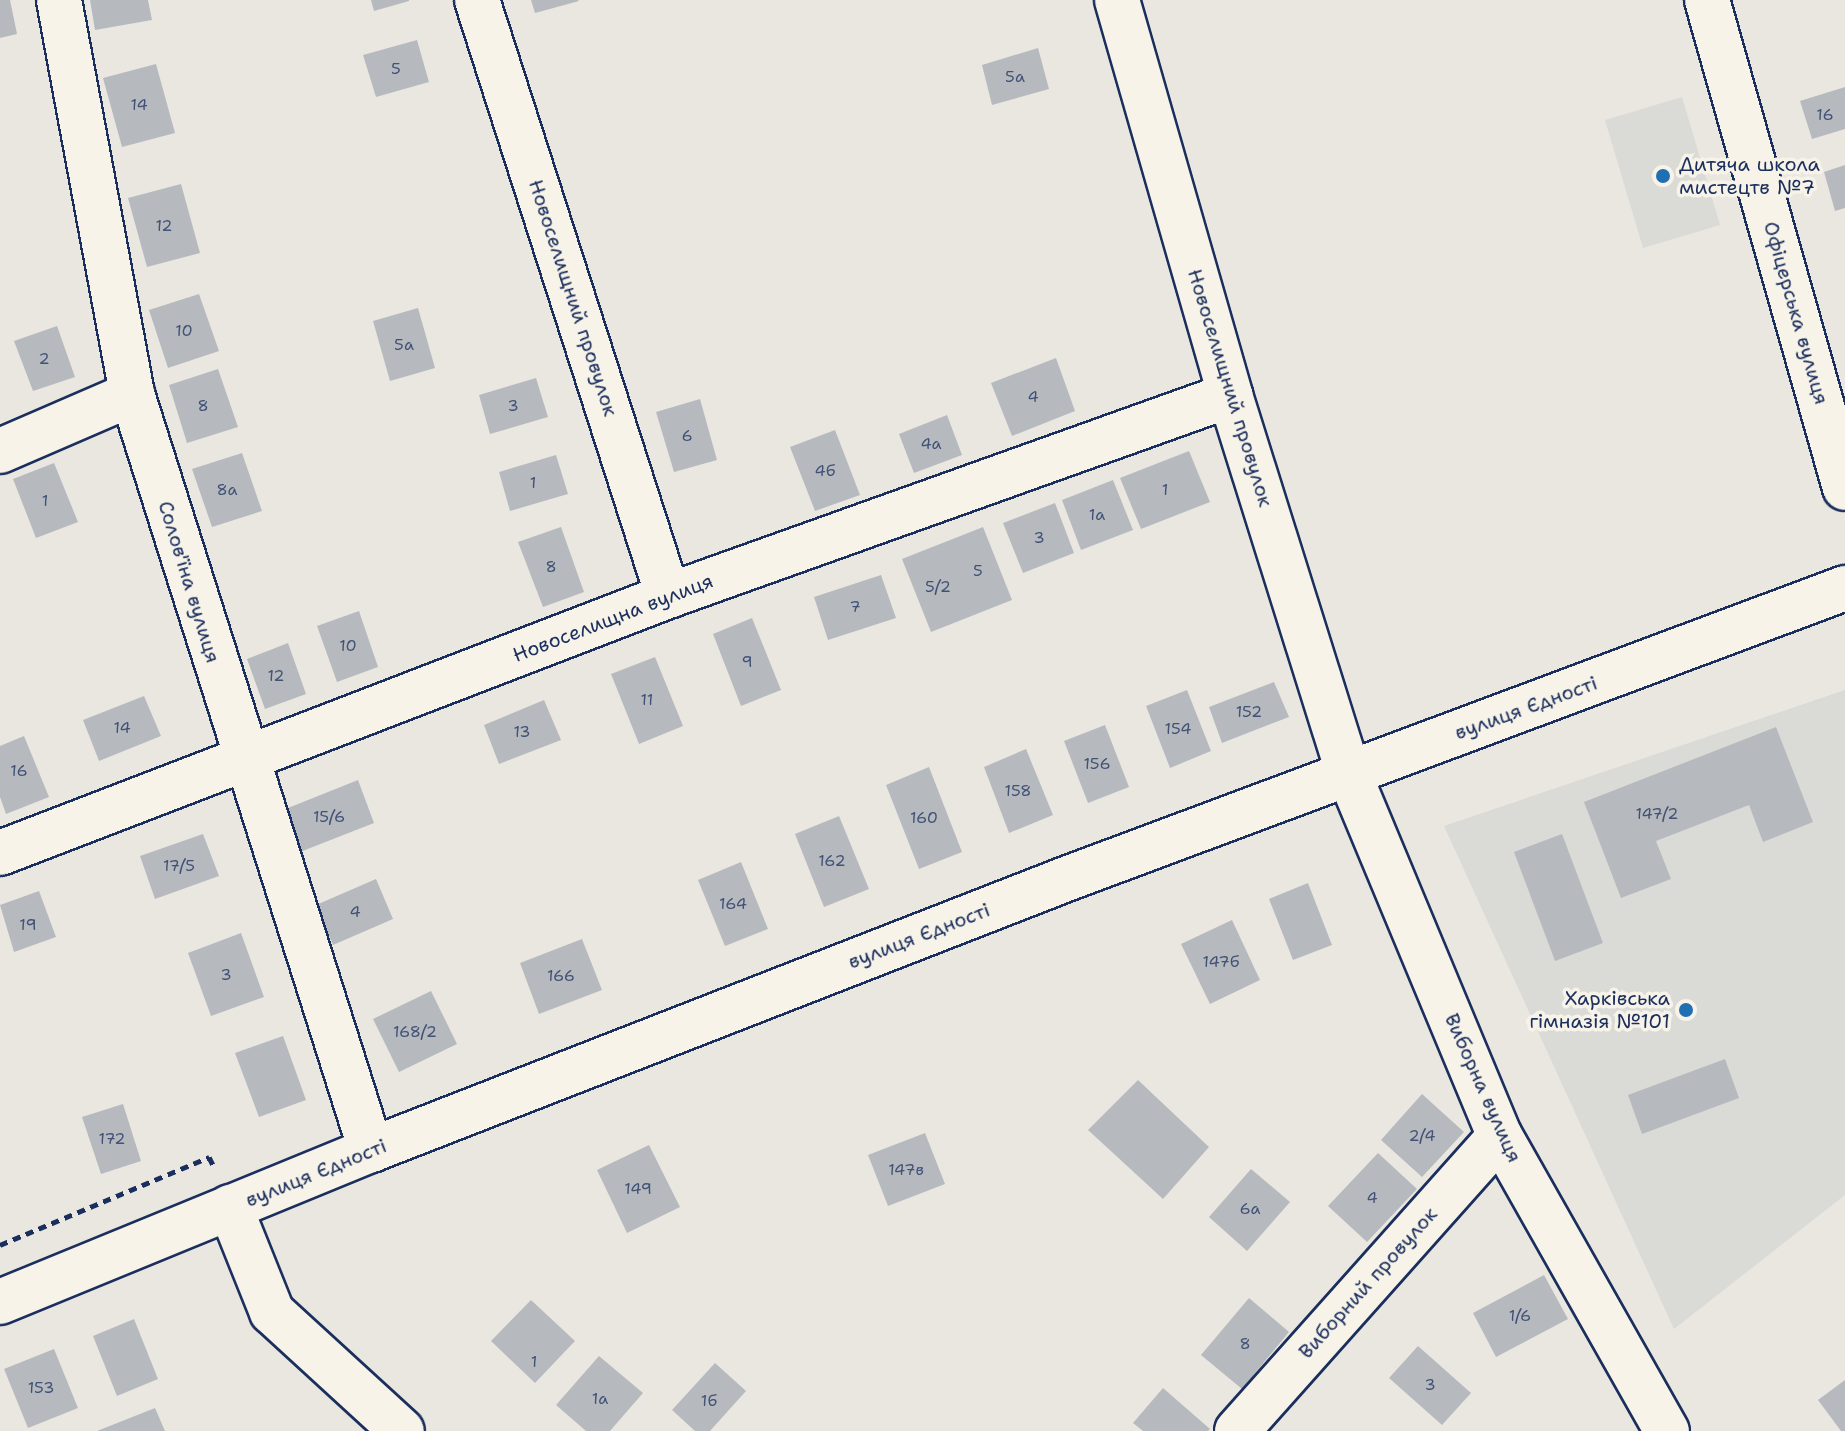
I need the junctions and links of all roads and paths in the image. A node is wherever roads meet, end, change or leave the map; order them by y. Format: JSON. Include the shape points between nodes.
{"nodes":[{"id":1,"x":59,"y":0,"type":"edge"},
{"id":2,"x":477,"y":0,"type":"edge"},
{"id":3,"x":1117,"y":0,"type":"edge"},
{"id":4,"x":1707,"y":0,"type":"edge"},
{"id":5,"x":132,"y":394,"type":"junction"},
{"id":6,"x":1230,"y":395,"type":"junction"},
{"id":7,"x":0,"y":451,"type":"edge"},
{"id":8,"x":1845,"y":488,"type":"edge"},
{"id":9,"x":1845,"y":588,"type":"edge"},
{"id":10,"x":668,"y":596,"type":"junction"},
{"id":11,"x":244,"y":760,"type":"junction"},
{"id":12,"x":1349,"y":774,"type":"junction"},
{"id":13,"x":0,"y":853,"type":"edge"},
{"id":14,"x":1500,"y":1136,"type":"junction"},
{"id":15,"x":371,"y":1150,"type":"junction"},
{"id":16,"x":230,"y":1207,"type":"junction"},
{"id":17,"x":0,"y":1245,"type":"edge"},
{"id":18,"x":0,"y":1302,"type":"edge"},
{"id":19,"x":402,"y":1431,"type":"edge"},
{"id":20,"x":1237,"y":1431,"type":"edge"},
{"id":21,"x":1667,"y":1431,"type":"edge"}],
"edges":[{"from":1,"to":5,"type":"street","name":"Солов'їна вулиця"},
{"from":2,"to":10,"type":"street","name":"Новоселищний провулок"},
{"from":3,"to":6,"type":"street","name":"Новоселищний провулок"},
{"from":4,"to":8,"type":"street","name":"Офіцерська вулиця"},
{"from":5,"to":7,"type":"street"},
{"from":5,"to":11,"type":"street","name":"Солов'їна вулиця"},
{"from":6,"to":10,"type":"street","name":"Новоселищна вулиця"},
{"from":6,"to":12,"type":"street","name":"Новоселищний провулок"},
{"from":9,"to":12,"type":"street","name":"вулиця Єдності"},
{"from":10,"to":11,"type":"street","name":"Новоселищна вулиця"},
{"from":11,"to":13,"type":"street","name":"Новоселищна вулиця"},
{"from":11,"to":15,"type":"street","name":"Солов'їна вулиця"},
{"from":12,"to":14,"type":"street","name":"Виборна вулиця"},
{"from":12,"to":15,"type":"street","name":"вулиця Єдності"},
{"from":14,"to":20,"type":"street","name":"Виборний провулок"},
{"from":14,"to":21,"type":"street","name":"Виборна вулиця"},
{"from":15,"to":16,"type":"street","name":"вулиця Єдності"},
{"from":16,"to":17,"type":"path","via":[[209,1157]]},
{"from":16,"to":18,"type":"street","name":"вулиця Єдності"},
{"from":16,"to":19,"type":"street","via":[[272,1312]]}]}
